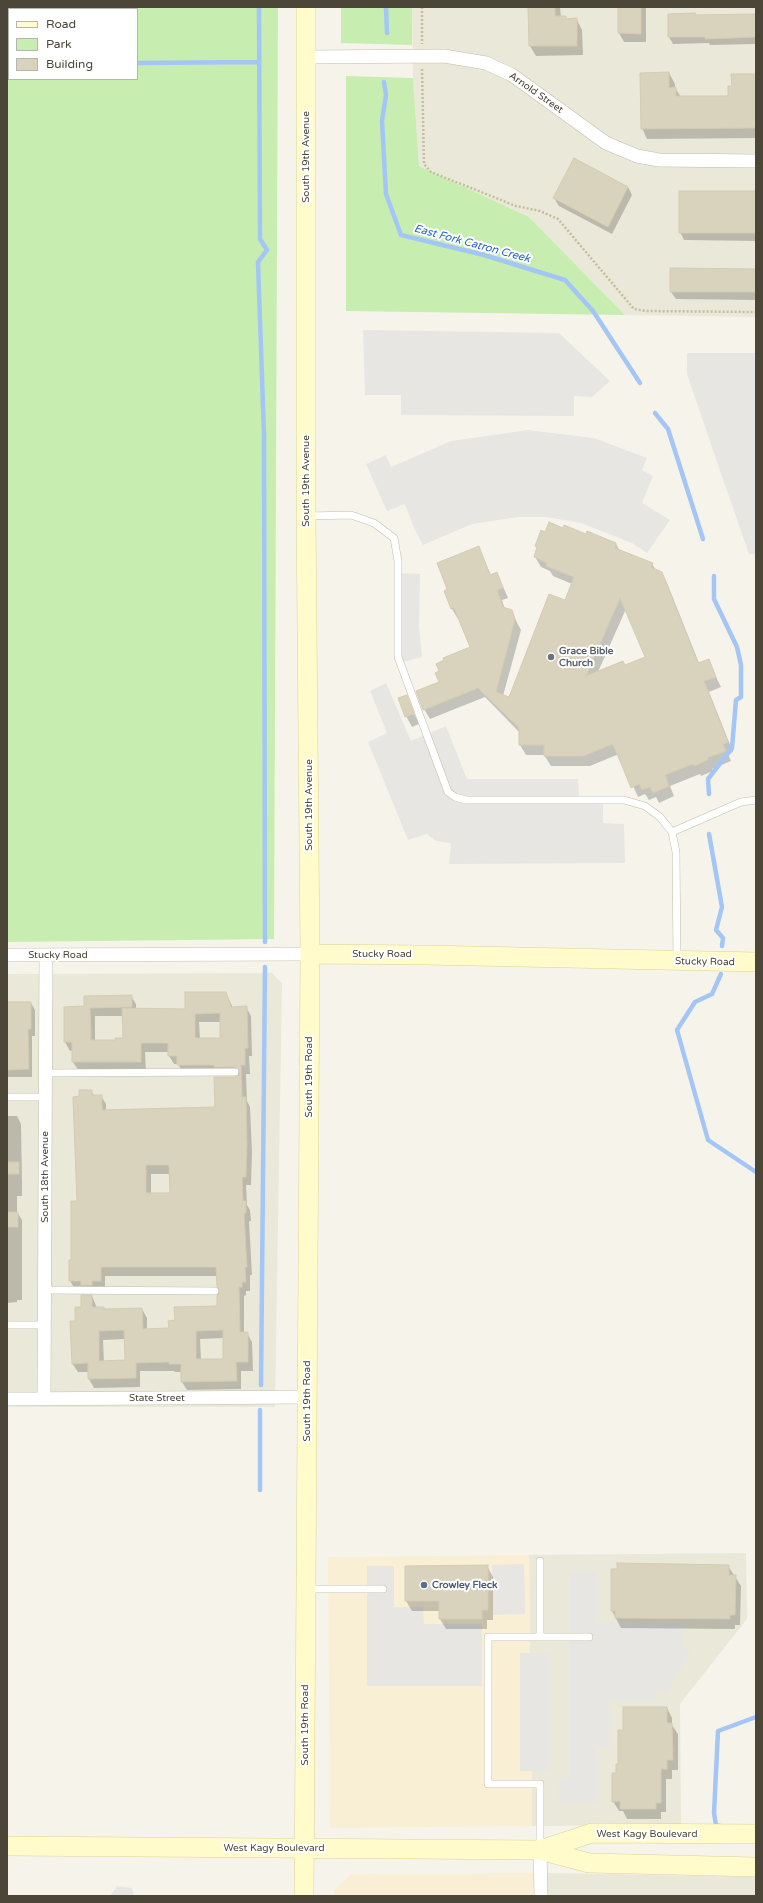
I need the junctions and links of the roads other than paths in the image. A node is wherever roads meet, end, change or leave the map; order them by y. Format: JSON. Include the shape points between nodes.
{"nodes":[{"id":1,"x":306,"y":7,"type":"edge"},
{"id":2,"x":306,"y":57,"type":"junction"},
{"id":3,"x":756,"y":161,"type":"edge"},
{"id":4,"x":306,"y":516,"type":"junction"},
{"id":5,"x":756,"y":800,"type":"edge"},
{"id":6,"x":672,"y":832,"type":"junction"},
{"id":7,"x":310,"y":954,"type":"junction"},
{"id":8,"x":7,"y":955,"type":"edge"},
{"id":9,"x":46,"y":955,"type":"junction"},
{"id":10,"x":677,"y":962,"type":"junction"},
{"id":11,"x":756,"y":962,"type":"edge"},
{"id":12,"x":235,"y":1072,"type":"dead end"},
{"id":13,"x":45,"y":1073,"type":"junction"},
{"id":14,"x":7,"y":1097,"type":"edge"},
{"id":15,"x":45,"y":1097,"type":"junction"},
{"id":16,"x":44,"y":1290,"type":"junction"},
{"id":17,"x":215,"y":1291,"type":"dead end"},
{"id":18,"x":44,"y":1324,"type":"junction"},
{"id":19,"x":7,"y":1325,"type":"edge"},
{"id":20,"x":307,"y":1397,"type":"junction"},
{"id":21,"x":7,"y":1398,"type":"edge"},
{"id":22,"x":44,"y":1398,"type":"junction"},
{"id":23,"x":540,"y":1561,"type":"dead end"},
{"id":24,"x":305,"y":1589,"type":"junction"},
{"id":25,"x":383,"y":1589,"type":"dead end"},
{"id":26,"x":540,"y":1637,"type":"junction"},
{"id":27,"x":589,"y":1637,"type":"dead end"},
{"id":28,"x":756,"y":1834,"type":"edge"},
{"id":29,"x":7,"y":1846,"type":"edge"},
{"id":30,"x":304,"y":1848,"type":"junction"},
{"id":31,"x":540,"y":1850,"type":"junction"},
{"id":32,"x":756,"y":1861,"type":"edge"},
{"id":33,"x":647,"y":1864,"type":"junction"},
{"id":34,"x":756,"y":1867,"type":"edge"},
{"id":35,"x":304,"y":1896,"type":"edge"},
{"id":36,"x":541,"y":1896,"type":"edge"}],
"edges":[{"from":1,"to":2,"type":"main road","name":"South 19th Avenue"},
{"from":2,"to":3,"type":"street","name":"Arnold Street","via":[[444,56],[486,63],[512,75],[606,143],[637,156],[659,160]]},
{"from":2,"to":4,"type":"main road","name":"South 19th Avenue"},
{"from":4,"to":6,"type":"lane","via":[[351,515],[374,523],[394,538],[398,561],[398,657],[448,792],[466,800],[624,800],[645,806],[660,817]]},
{"from":4,"to":7,"type":"main road","name":"South 19th Avenue"},
{"from":5,"to":6,"type":"lane","via":[[740,802]]},
{"from":6,"to":10,"type":"lane","via":[[676,852]]},
{"from":7,"to":9,"type":"street","name":"Stucky Road"},
{"from":7,"to":10,"type":"main road","name":"Stucky Road","via":[[426,954]]},
{"from":7,"to":20,"type":"main road","name":"South 19th Road"},
{"from":8,"to":9,"type":"street","name":"Stucky Road"},
{"from":9,"to":13,"type":"street","name":"South 18th Avenue"},
{"from":10,"to":11,"type":"main road","name":"Stucky Road"},
{"from":12,"to":13,"type":"lane"},
{"from":13,"to":15,"type":"street","name":"South 18th Avenue"},
{"from":14,"to":15,"type":"lane"},
{"from":15,"to":16,"type":"street","name":"South 18th Avenue"},
{"from":16,"to":17,"type":"lane"},
{"from":16,"to":18,"type":"street","name":"South 18th Avenue"},
{"from":18,"to":19,"type":"lane"},
{"from":18,"to":22,"type":"street","name":"South 18th Avenue"},
{"from":20,"to":22,"type":"street","name":"State Street"},
{"from":20,"to":24,"type":"main road","name":"South 19th Road"},
{"from":21,"to":22,"type":"street","name":"State Street"},
{"from":23,"to":26,"type":"lane"},
{"from":24,"to":25,"type":"lane"},
{"from":24,"to":30,"type":"main road","name":"South 19th Road"},
{"from":26,"to":27,"type":"lane"},
{"from":26,"to":31,"type":"lane","via":[[488,1637],[488,1784],[540,1784]]},
{"from":28,"to":31,"type":"main road","name":"West Kagy Boulevard","via":[[592,1833]]},
{"from":29,"to":30,"type":"main road","name":"West Kagy Boulevard"},
{"from":30,"to":31,"type":"main road","name":"West Kagy Boulevard"},
{"from":30,"to":35,"type":"main road"},
{"from":31,"to":33,"type":"main road","name":"West Kagy Boulevard","via":[[589,1863]]},
{"from":31,"to":36,"type":"street"},
{"from":32,"to":33,"type":"main road","via":[[678,1860]]},
{"from":33,"to":34,"type":"main road","name":"West Kagy Boulevard"}]}
